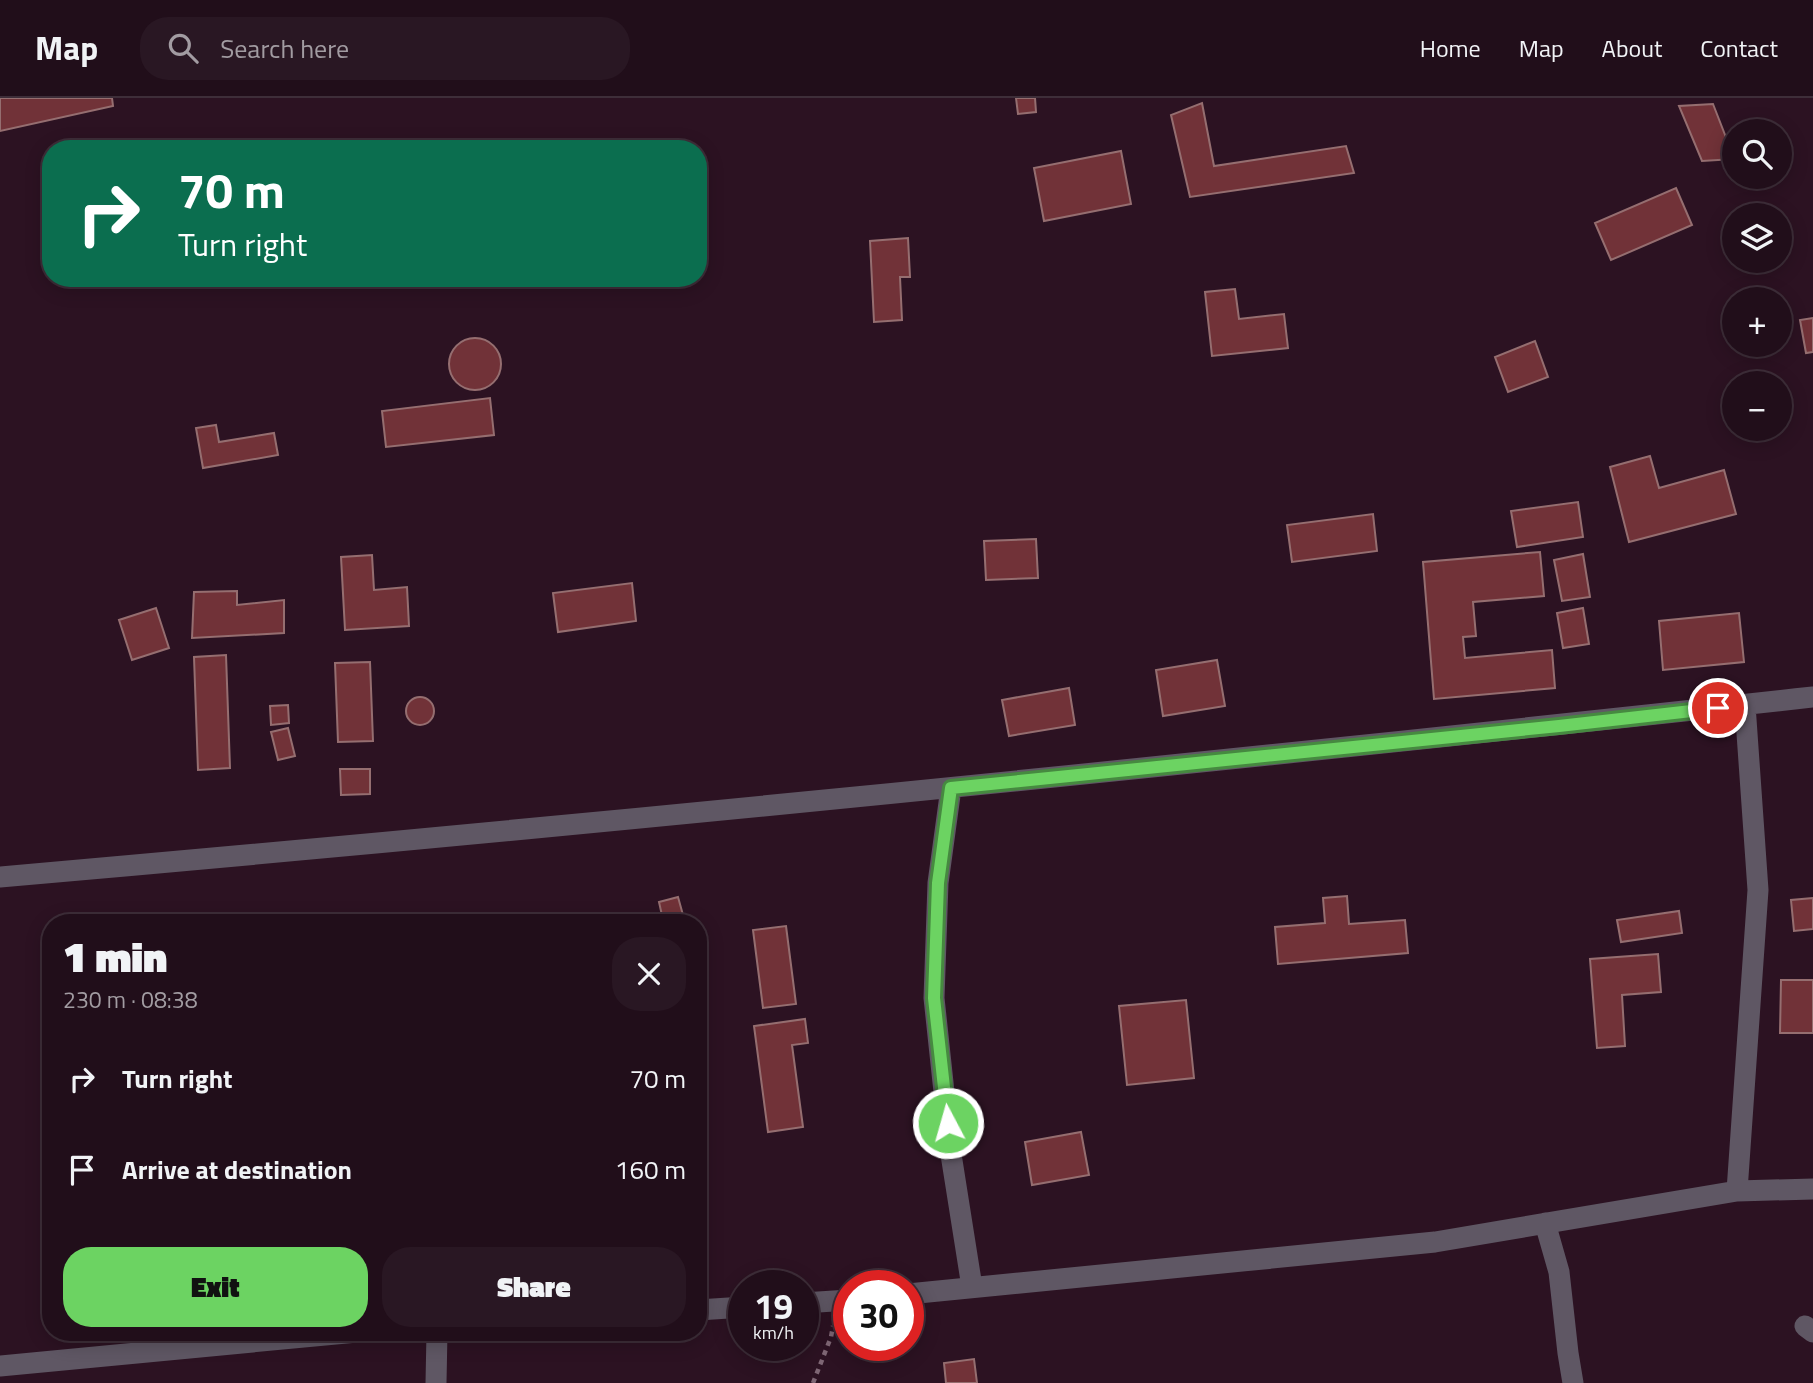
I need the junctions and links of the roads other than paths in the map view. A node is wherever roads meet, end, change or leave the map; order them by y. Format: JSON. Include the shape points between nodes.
{"nodes":[{"id":1,"x":1813,"y":697,"type":"edge"},
{"id":2,"x":1745,"y":705,"type":"junction"},
{"id":3,"x":951,"y":788,"type":"junction"},
{"id":4,"x":0,"y":877,"type":"edge"},
{"id":5,"x":1813,"y":1189,"type":"edge"},
{"id":6,"x":1737,"y":1191,"type":"junction"},
{"id":7,"x":1545,"y":1223,"type":"junction"},
{"id":8,"x":972,"y":1287,"type":"junction"},
{"id":9,"x":924,"y":1292,"type":"edge"},
{"id":10,"x":728,"y":1308,"type":"edge"},
{"id":11,"x":707,"y":1309,"type":"edge"},
{"id":12,"x":262,"y":1341,"type":"edge"},
{"id":13,"x":437,"y":1341,"type":"edge"},
{"id":14,"x":0,"y":1366,"type":"edge"},
{"id":15,"x":436,"y":1383,"type":"edge"},
{"id":16,"x":1573,"y":1383,"type":"edge"}],
"edges":[{"from":1,"to":2,"type":"street"},
{"from":2,"to":3,"type":"street"},
{"from":2,"to":6,"type":"street","via":[[1758,890]]},
{"from":3,"to":4,"type":"street"},
{"from":3,"to":8,"type":"street","via":[[938,883],[934,998],[950,1147]]},
{"from":5,"to":6,"type":"street"},
{"from":6,"to":7,"type":"street"},
{"from":7,"to":8,"type":"street","via":[[1435,1242]]},
{"from":7,"to":16,"type":"street","via":[[1559,1272]]},
{"from":8,"to":9,"type":"street"},
{"from":10,"to":11,"type":"street"},
{"from":12,"to":14,"type":"street"},
{"from":13,"to":15,"type":"street"}]}
